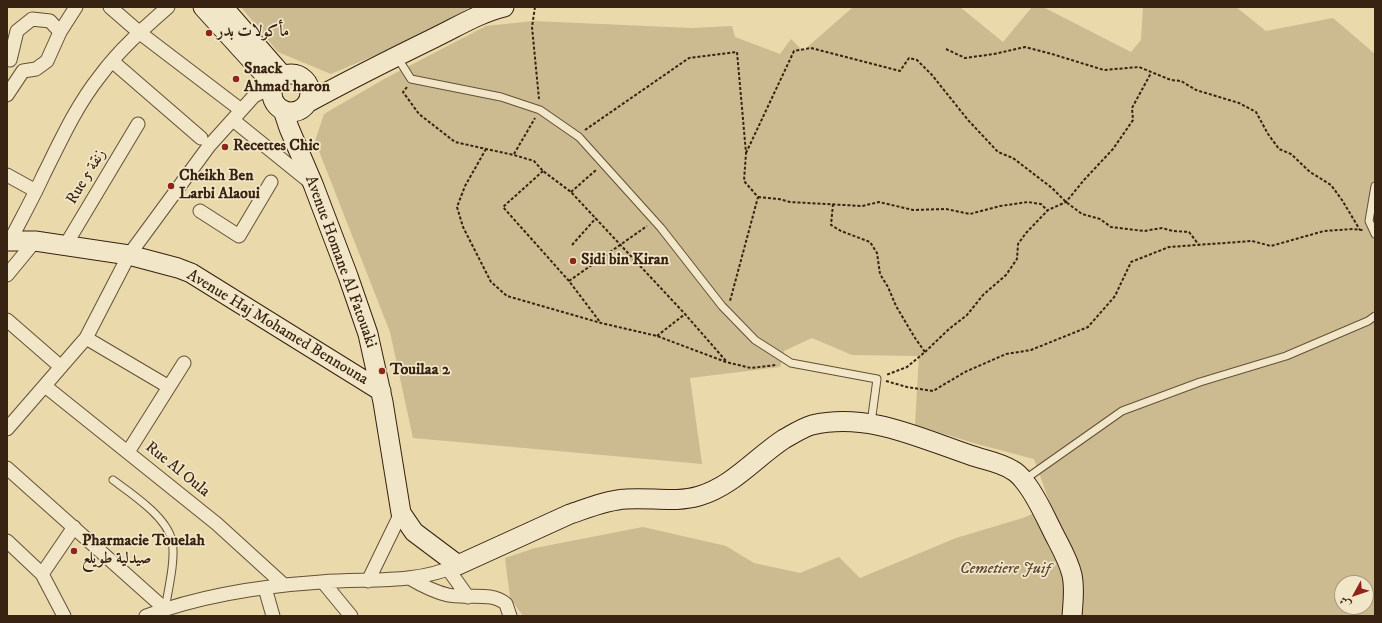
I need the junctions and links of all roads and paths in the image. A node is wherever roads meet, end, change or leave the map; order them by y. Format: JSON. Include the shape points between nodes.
{"nodes":[{"id":1,"x":76,"y":7,"type":"edge"},
{"id":2,"x":110,"y":7,"type":"edge"},
{"id":3,"x":168,"y":7,"type":"edge"},
{"id":4,"x":203,"y":7,"type":"edge"},
{"id":5,"x":223,"y":7,"type":"edge"},
{"id":6,"x":535,"y":7,"type":"edge"},
{"id":7,"x":496,"y":8,"type":"edge"},
{"id":8,"x":12,"y":29,"type":"edge"},
{"id":9,"x":60,"y":32,"type":"junction"},
{"id":10,"x":140,"y":33,"type":"junction"},
{"id":11,"x":946,"y":49,"type":"dead end"},
{"id":12,"x":396,"y":56,"type":"junction"},
{"id":13,"x":8,"y":60,"type":"edge"},
{"id":14,"x":112,"y":61,"type":"junction"},
{"id":15,"x":24,"y":71,"type":"junction"},
{"id":16,"x":1151,"y":73,"type":"junction"},
{"id":17,"x":411,"y":79,"type":"junction"},
{"id":18,"x":282,"y":82,"type":"junction"},
{"id":19,"x":344,"y":83,"type":"junction"},
{"id":20,"x":7,"y":95,"type":"edge"},
{"id":21,"x":305,"y":105,"type":"junction"},
{"id":22,"x":241,"y":110,"type":"junction"},
{"id":23,"x":283,"y":110,"type":"junction"},
{"id":24,"x":540,"y":110,"type":"junction"},
{"id":25,"x":233,"y":120,"type":"junction"},
{"id":26,"x":138,"y":124,"type":"dead end"},
{"id":27,"x":577,"y":136,"type":"junction"},
{"id":28,"x":200,"y":138,"type":"dead end"},
{"id":29,"x":486,"y":150,"type":"junction"},
{"id":30,"x":746,"y":153,"type":"junction"},
{"id":31,"x":300,"y":154,"type":"junction"},
{"id":32,"x":514,"y":154,"type":"junction"},
{"id":33,"x":603,"y":163,"type":"junction"},
{"id":34,"x":543,"y":171,"type":"junction"},
{"id":35,"x":7,"y":175,"type":"edge"},
{"id":36,"x":271,"y":182,"type":"dead end"},
{"id":37,"x":313,"y":184,"type":"junction"},
{"id":38,"x":1375,"y":186,"type":"edge"},
{"id":39,"x":36,"y":191,"type":"junction"},
{"id":40,"x":571,"y":192,"type":"junction"},
{"id":41,"x":758,"y":197,"type":"junction"},
{"id":42,"x":1066,"y":202,"type":"junction"},
{"id":43,"x":833,"y":204,"type":"junction"},
{"id":44,"x":1048,"y":210,"type":"junction"},
{"id":45,"x":200,"y":211,"type":"dead end"},
{"id":46,"x":596,"y":218,"type":"junction"},
{"id":47,"x":654,"y":220,"type":"junction"},
{"id":48,"x":1360,"y":230,"type":"junction"},
{"id":49,"x":1374,"y":233,"type":"edge"},
{"id":50,"x":9,"y":241,"type":"edge"},
{"id":51,"x":35,"y":241,"type":"junction"},
{"id":52,"x":1199,"y":244,"type":"junction"},
{"id":53,"x":572,"y":245,"type":"dead end"},
{"id":54,"x":620,"y":245,"type":"junction"},
{"id":55,"x":65,"y":246,"type":"junction"},
{"id":56,"x":129,"y":255,"type":"junction"},
{"id":57,"x":7,"y":275,"type":"edge"},
{"id":58,"x":569,"y":281,"type":"junction"},
{"id":59,"x":727,"y":311,"type":"junction"},
{"id":60,"x":685,"y":314,"type":"junction"},
{"id":61,"x":1375,"y":316,"type":"edge"},
{"id":62,"x":7,"y":320,"type":"edge"},
{"id":63,"x":601,"y":323,"type":"junction"},
{"id":64,"x":657,"y":336,"type":"junction"},
{"id":65,"x":86,"y":338,"type":"junction"},
{"id":66,"x":925,"y":352,"type":"junction"},
{"id":67,"x":726,"y":362,"type":"junction"},
{"id":68,"x":184,"y":363,"type":"dead end"},
{"id":69,"x":791,"y":363,"type":"junction"},
{"id":70,"x":62,"y":368,"type":"junction"},
{"id":71,"x":877,"y":379,"type":"junction"},
{"id":72,"x":45,"y":386,"type":"junction"},
{"id":73,"x":169,"y":386,"type":"junction"},
{"id":74,"x":381,"y":391,"type":"junction"},
{"id":75,"x":870,"y":423,"type":"junction"},
{"id":76,"x":7,"y":429,"type":"edge"},
{"id":77,"x":128,"y":452,"type":"junction"},
{"id":78,"x":7,"y":468,"type":"edge"},
{"id":79,"x":113,"y":480,"type":"dead end"},
{"id":80,"x":1024,"y":480,"type":"junction"},
{"id":81,"x":401,"y":513,"type":"junction"},
{"id":82,"x":74,"y":527,"type":"junction"},
{"id":83,"x":7,"y":541,"type":"edge"},
{"id":84,"x":453,"y":567,"type":"junction"},
{"id":85,"x":42,"y":574,"type":"junction"},
{"id":86,"x":411,"y":579,"type":"junction"},
{"id":87,"x":368,"y":581,"type":"junction"},
{"id":88,"x":323,"y":582,"type":"junction"},
{"id":89,"x":284,"y":585,"type":"junction"},
{"id":90,"x":265,"y":588,"type":"junction"},
{"id":91,"x":468,"y":597,"type":"junction"},
{"id":92,"x":165,"y":609,"type":"junction"},
{"id":93,"x":64,"y":616,"type":"edge"},
{"id":94,"x":146,"y":616,"type":"edge"},
{"id":95,"x":273,"y":616,"type":"edge"},
{"id":96,"x":351,"y":616,"type":"edge"},
{"id":97,"x":510,"y":616,"type":"edge"},
{"id":98,"x":1072,"y":616,"type":"edge"}],
"edges":[{"from":1,"to":9,"type":"street"},
{"from":2,"to":10,"type":"street"},
{"from":3,"to":10,"type":"street"},
{"from":4,"to":18,"type":"street"},
{"from":5,"to":18,"type":"street"},
{"from":6,"to":24,"type":"path","via":[[532,26]]},
{"from":7,"to":12,"type":"street"},
{"from":8,"to":9,"type":"street","via":[[32,19],[50,21]]},
{"from":8,"to":13,"type":"street"},
{"from":9,"to":15,"type":"street","via":[[47,61],[36,68]]},
{"from":10,"to":14,"type":"street"},
{"from":10,"to":22,"type":"street"},
{"from":11,"to":16,"type":"path","via":[[965,58],[1025,47],[1104,70],[1139,68]]},
{"from":12,"to":17,"type":"lane"},
{"from":12,"to":19,"type":"street"},
{"from":13,"to":15,"type":"street"},
{"from":14,"to":28,"type":"street"},
{"from":14,"to":39,"type":"street","via":[[73,117]]},
{"from":15,"to":20,"type":"street"},
{"from":16,"to":42,"type":"path","via":[[1132,108],[1132,120],[1114,149]]},
{"from":16,"to":48,"type":"path","via":[[1182,81],[1196,90],[1239,103],[1256,112],[1279,149],[1291,154],[1310,172],[1331,185]]},
{"from":17,"to":24,"type":"lane","via":[[501,97]]},
{"from":17,"to":29,"type":"path","via":[[403,92],[419,114],[455,142]]},
{"from":18,"to":19,"type":"street"},
{"from":18,"to":21,"type":"street","name":"Avenue Homane Al Fatouaki","via":[[306,82],[310,96]]},
{"from":18,"to":22,"type":"street","via":[[256,94]]},
{"from":18,"to":23,"type":"street","name":"Avenue Homane Al Fatouaki","via":[[274,103]]},
{"from":19,"to":21,"type":"street"},
{"from":21,"to":23,"type":"street","via":[[297,111]]},
{"from":21,"to":31,"type":"street","name":"Avenue Homane Al Fatouaki"},
{"from":22,"to":25,"type":"street"},
{"from":23,"to":31,"type":"street","name":"Avenue Homane Al Fatouaki"},
{"from":24,"to":27,"type":"lane"},
{"from":24,"to":32,"type":"path"},
{"from":25,"to":37,"type":"street"},
{"from":25,"to":56,"type":"street","via":[[194,164]]},
{"from":26,"to":55,"type":"street","name":"Rue 5 زنقة"},
{"from":27,"to":30,"type":"path","via":[[689,58],[737,52]]},
{"from":27,"to":33,"type":"lane"},
{"from":29,"to":32,"type":"path"},
{"from":29,"to":63,"type":"path","via":[[465,186],[457,207],[463,227],[491,282],[507,296]]},
{"from":30,"to":41,"type":"path","via":[[744,182]]},
{"from":30,"to":42,"type":"path","via":[[794,51],[811,48],[900,71],[909,58],[917,60],[932,75],[998,152],[1013,158]]},
{"from":31,"to":37,"type":"street","name":"Avenue Homane Al Fatouaki"},
{"from":32,"to":34,"type":"path","via":[[534,160]]},
{"from":33,"to":40,"type":"path"},
{"from":33,"to":47,"type":"lane"},
{"from":34,"to":40,"type":"path"},
{"from":34,"to":58,"type":"path","via":[[503,207]]},
{"from":35,"to":39,"type":"street"},
{"from":36,"to":45,"type":"street","via":[[239,236]]},
{"from":37,"to":74,"type":"street","name":"Avenue Homane Al Fatouaki","via":[[366,328]]},
{"from":38,"to":49,"type":"lane","via":[[1369,221]]},
{"from":39,"to":50,"type":"street"},
{"from":40,"to":46,"type":"path"},
{"from":41,"to":43,"type":"path","via":[[790,202]]},
{"from":41,"to":59,"type":"path"},
{"from":42,"to":44,"type":"path"},
{"from":42,"to":52,"type":"path","via":[[1082,214],[1100,219],[1111,227],[1144,231],[1162,228],[1189,232]]},
{"from":43,"to":44,"type":"path","via":[[862,206],[879,202],[913,210],[946,209],[970,214],[1028,202],[1041,204]]},
{"from":43,"to":66,"type":"path","via":[[831,225],[870,242],[877,253],[880,274],[896,306]]},
{"from":44,"to":66,"type":"path","via":[[1018,244],[1017,259],[1006,275],[983,295],[967,315],[948,329]]},
{"from":46,"to":53,"type":"path"},
{"from":46,"to":54,"type":"path"},
{"from":47,"to":54,"type":"path"},
{"from":47,"to":59,"type":"lane"},
{"from":48,"to":49,"type":"path"},
{"from":48,"to":52,"type":"path","via":[[1324,231],[1271,246],[1252,241]]},
{"from":50,"to":51,"type":"street","name":"Avenue Haj Mohamed Bennouna"},
{"from":51,"to":55,"type":"street","name":"Avenue Haj Mohamed Bennouna"},
{"from":51,"to":57,"type":"street"},
{"from":52,"to":71,"type":"path","via":[[1169,247],[1131,262],[1114,296],[1088,327],[1030,350],[1006,354],[965,372],[933,391]]},
{"from":54,"to":58,"type":"path"},
{"from":54,"to":60,"type":"path"},
{"from":55,"to":56,"type":"street","name":"Avenue Haj Mohamed Bennouna"},
{"from":56,"to":65,"type":"street"},
{"from":56,"to":74,"type":"street","name":"Avenue Haj Mohamed Bennouna","via":[[191,273]]},
{"from":58,"to":63,"type":"path"},
{"from":59,"to":69,"type":"lane","via":[[755,340]]},
{"from":60,"to":64,"type":"path"},
{"from":60,"to":67,"type":"path"},
{"from":61,"to":80,"type":"lane","via":[[1286,356],[1200,382],[1122,411]]},
{"from":62,"to":70,"type":"street"},
{"from":63,"to":64,"type":"path"},
{"from":64,"to":67,"type":"path"},
{"from":65,"to":70,"type":"street"},
{"from":65,"to":73,"type":"street"},
{"from":66,"to":71,"type":"path","via":[[907,367]]},
{"from":67,"to":69,"type":"path","via":[[751,368]]},
{"from":68,"to":73,"type":"street"},
{"from":69,"to":71,"type":"lane"},
{"from":70,"to":72,"type":"street"},
{"from":71,"to":75,"type":"lane"},
{"from":72,"to":76,"type":"street"},
{"from":72,"to":77,"type":"street","name":"Rue Al Oula"},
{"from":73,"to":77,"type":"street"},
{"from":74,"to":81,"type":"street","name":"Avenue Homane Al Fatouaki"},
{"from":75,"to":80,"type":"street","via":[[997,464],[1012,470]]},
{"from":75,"to":84,"type":"street","via":[[844,420],[811,426],[793,433],[736,477],[712,492],[688,498],[625,499],[590,507]]},
{"from":77,"to":89,"type":"street","name":"Rue Al Oula","via":[[217,524]]},
{"from":78,"to":82,"type":"street"},
{"from":79,"to":92,"type":"lane","via":[[142,502],[161,521],[170,536],[173,550]]},
{"from":80,"to":98,"type":"street","via":[[1063,551],[1070,569],[1074,592]]},
{"from":81,"to":84,"type":"street","name":"Avenue Homane Al Fatouaki","via":[[414,532]]},
{"from":81,"to":87,"type":"street"},
{"from":82,"to":85,"type":"street"},
{"from":82,"to":92,"type":"street"},
{"from":83,"to":85,"type":"street"},
{"from":84,"to":86,"type":"street"},
{"from":84,"to":91,"type":"street"},
{"from":85,"to":93,"type":"street"},
{"from":86,"to":87,"type":"street"},
{"from":86,"to":91,"type":"street","via":[[436,592]]},
{"from":87,"to":88,"type":"street"},
{"from":88,"to":89,"type":"street"},
{"from":88,"to":96,"type":"street"},
{"from":89,"to":90,"type":"street"},
{"from":90,"to":92,"type":"street","via":[[221,595]]},
{"from":90,"to":95,"type":"street"},
{"from":91,"to":97,"type":"street","via":[[485,596],[504,602]]},
{"from":92,"to":94,"type":"street"}]}
